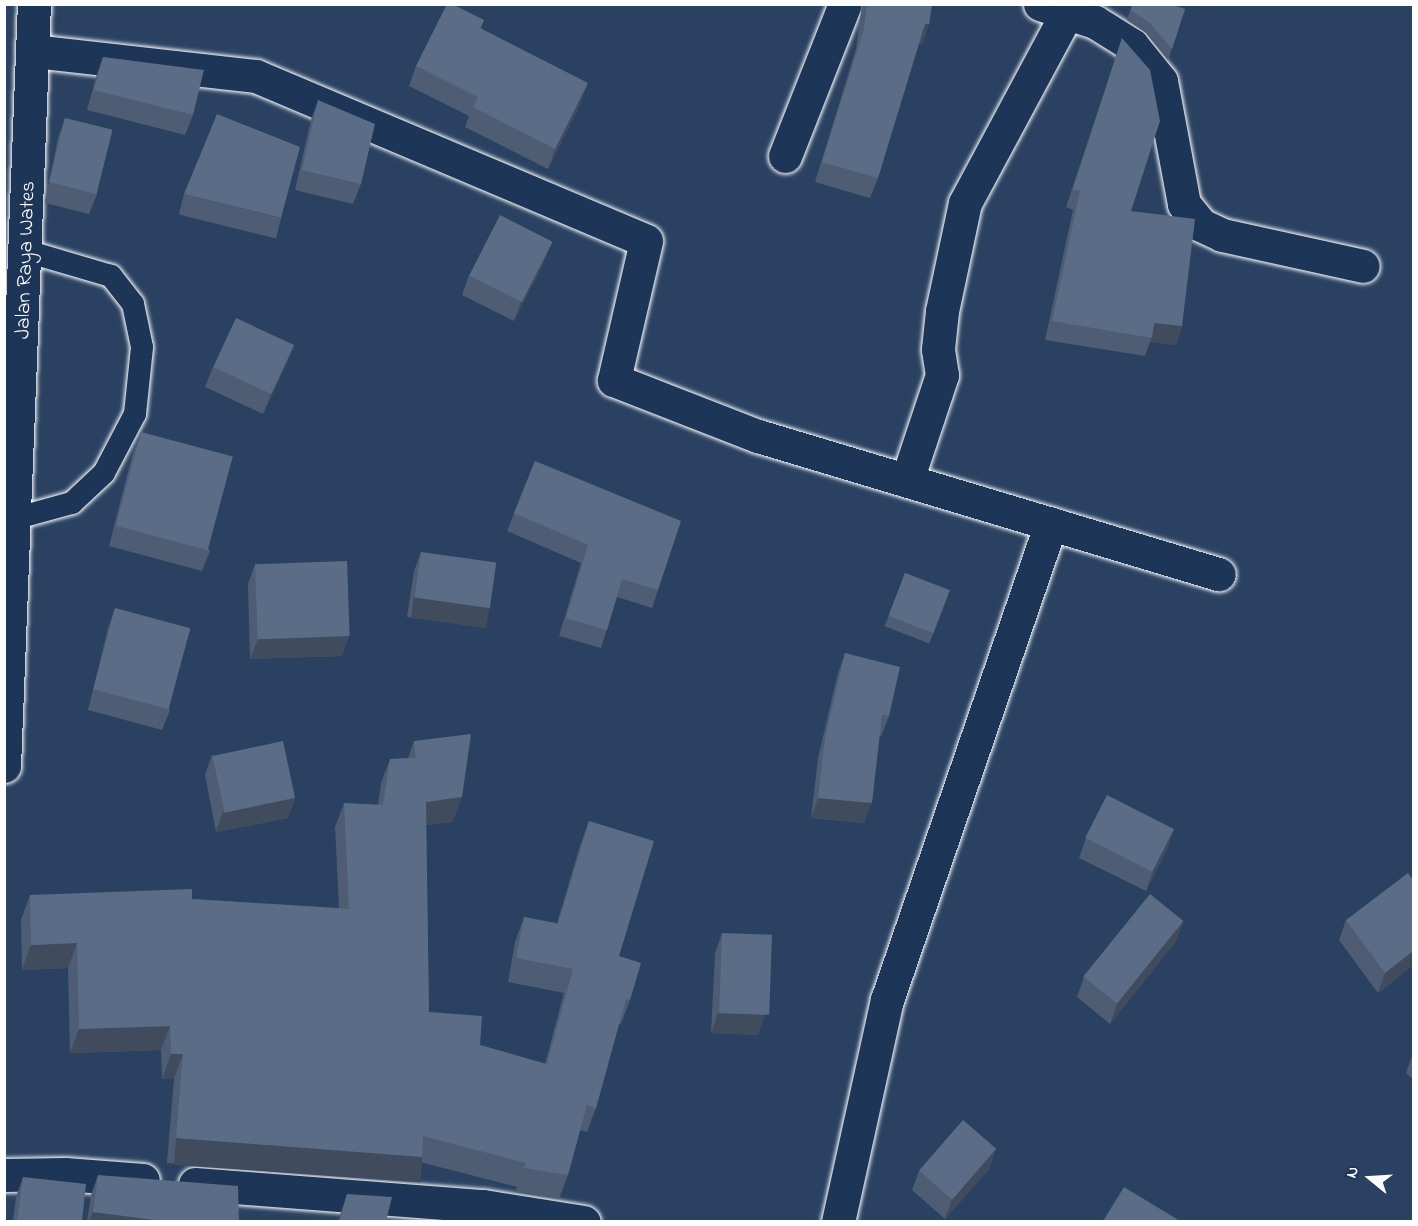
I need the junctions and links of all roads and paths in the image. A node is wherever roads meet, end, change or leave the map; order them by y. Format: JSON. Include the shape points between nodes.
{"nodes":[{"id":1,"x":34,"y":4,"type":"edge"},
{"id":2,"x":845,"y":4,"type":"edge"},
{"id":3,"x":1054,"y":9,"type":"edge"},
{"id":4,"x":33,"y":51,"type":"junction"},
{"id":5,"x":785,"y":156,"type":"dead end"},
{"id":6,"x":26,"y":251,"type":"junction"},
{"id":7,"x":1363,"y":266,"type":"dead end"},
{"id":8,"x":907,"y":480,"type":"junction"},
{"id":9,"x":17,"y":518,"type":"junction"},
{"id":10,"x":1051,"y":523,"type":"junction"},
{"id":11,"x":1219,"y":574,"type":"dead end"},
{"id":12,"x":4,"y":766,"type":"edge"},
{"id":13,"x":4,"y":1175,"type":"edge"},
{"id":14,"x":584,"y":1221,"type":"edge"},
{"id":15,"x":838,"y":1221,"type":"edge"}],
"edges":[{"from":1,"to":4,"type":"main road","name":"Jalan Raya Wates"},
{"from":2,"to":5,"type":"main road"},
{"from":3,"to":7,"type":"main road","via":[[1095,22],[1132,45],[1161,81],[1184,204],[1201,225],[1222,235]]},
{"from":3,"to":8,"type":"main road","via":[[965,203],[942,311],[938,349],[942,375]]},
{"from":4,"to":6,"type":"main road","name":"Jalan Raya Wates"},
{"from":4,"to":8,"type":"main road","via":[[256,76],[646,241],[614,381],[758,436]]},
{"from":6,"to":9,"type":"main road","name":"Jalan Raya Wates"},
{"from":6,"to":9,"type":"lane","via":[[111,276],[133,304],[142,347],[135,414],[104,473],[72,504]]},
{"from":8,"to":10,"type":"main road"},
{"from":9,"to":12,"type":"main road","name":"Jalan Raya Wates"},
{"from":10,"to":11,"type":"main road"},
{"from":10,"to":15,"type":"main road","via":[[887,1000]]},
{"from":13,"to":14,"type":"main road","via":[[65,1174],[483,1206]]}]}
